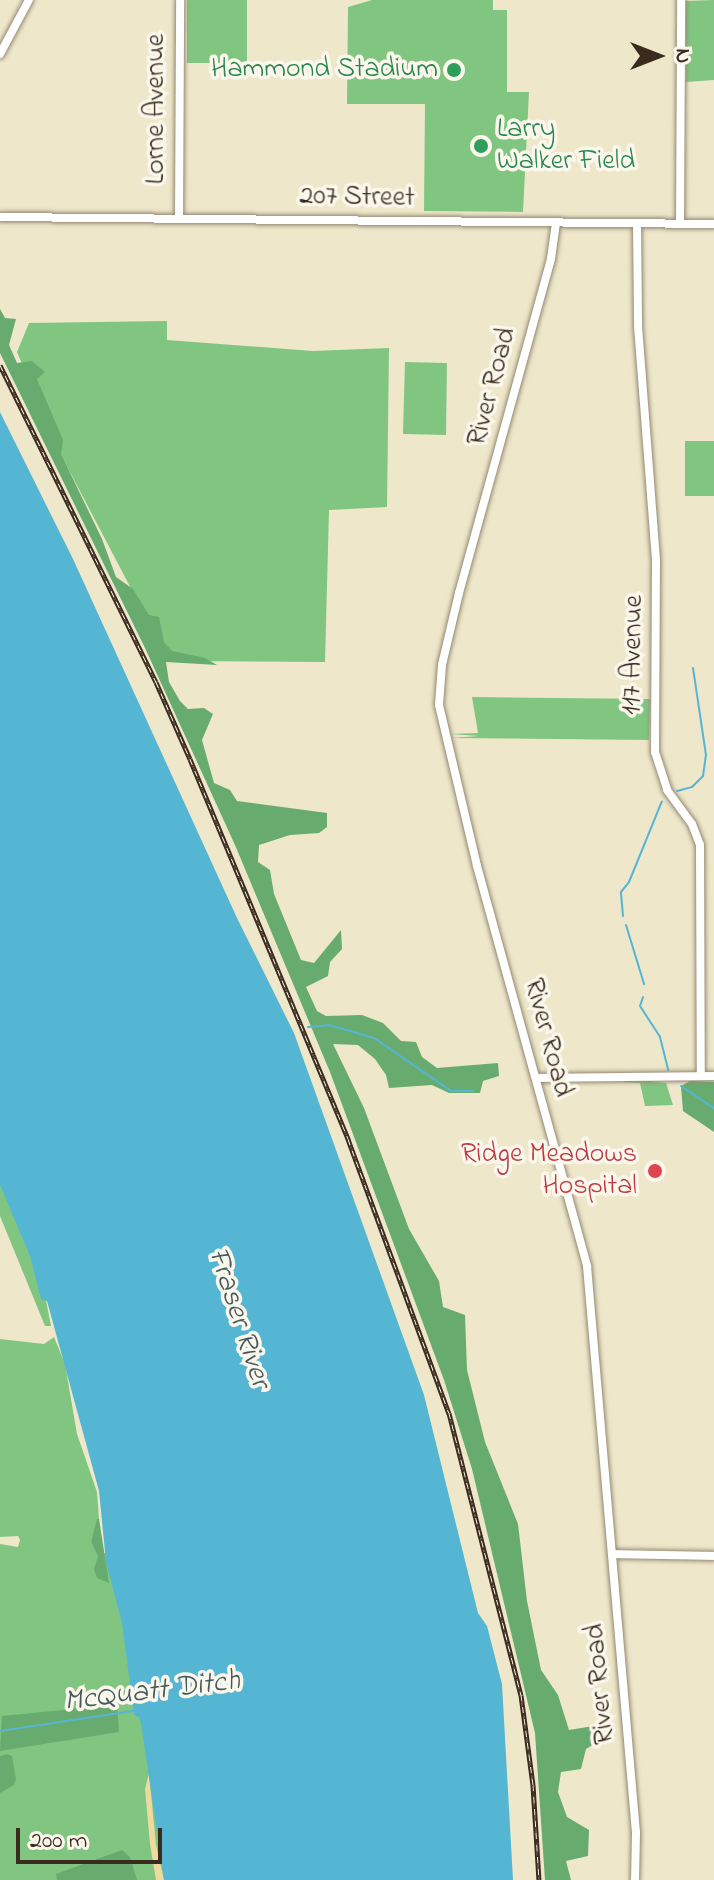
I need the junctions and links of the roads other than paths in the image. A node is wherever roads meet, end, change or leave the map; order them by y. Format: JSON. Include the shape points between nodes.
{"nodes":[{"id":1,"x":29,"y":0,"type":"edge"},
{"id":2,"x":180,"y":0,"type":"edge"},
{"id":3,"x":681,"y":0,"type":"edge"},
{"id":4,"x":0,"y":54,"type":"edge"},
{"id":5,"x":0,"y":217,"type":"edge"},
{"id":6,"x":179,"y":219,"type":"junction"},
{"id":7,"x":556,"y":223,"type":"junction"},
{"id":8,"x":637,"y":223,"type":"junction"},
{"id":9,"x":680,"y":224,"type":"junction"},
{"id":10,"x":714,"y":224,"type":"edge"},
{"id":11,"x":701,"y":1076,"type":"junction"},
{"id":12,"x":714,"y":1076,"type":"edge"},
{"id":13,"x":536,"y":1078,"type":"junction"},
{"id":14,"x":612,"y":1554,"type":"junction"},
{"id":15,"x":714,"y":1556,"type":"edge"},
{"id":16,"x":635,"y":1880,"type":"edge"}],
"edges":[{"from":1,"to":4,"type":"street"},
{"from":2,"to":6,"type":"street","name":"Lorne Avenue"},
{"from":3,"to":9,"type":"street"},
{"from":5,"to":6,"type":"street","name":"207 Street"},
{"from":6,"to":7,"type":"street","name":"207 Street"},
{"from":7,"to":8,"type":"street","name":"207 Street"},
{"from":7,"to":13,"type":"street","name":"River Road","via":[[551,259],[459,593],[439,693],[477,866]]},
{"from":8,"to":9,"type":"street","name":"207 Street"},
{"from":8,"to":11,"type":"street","name":"117 Avenue","via":[[638,326],[656,561],[655,752],[667,790],[700,845]]},
{"from":9,"to":10,"type":"street","name":"207 Street"},
{"from":11,"to":12,"type":"street"},
{"from":11,"to":13,"type":"street"},
{"from":13,"to":14,"type":"street","name":"River Road","via":[[588,1272]]},
{"from":14,"to":15,"type":"street"},
{"from":14,"to":16,"type":"street","name":"River Road","via":[[636,1833]]}]}
